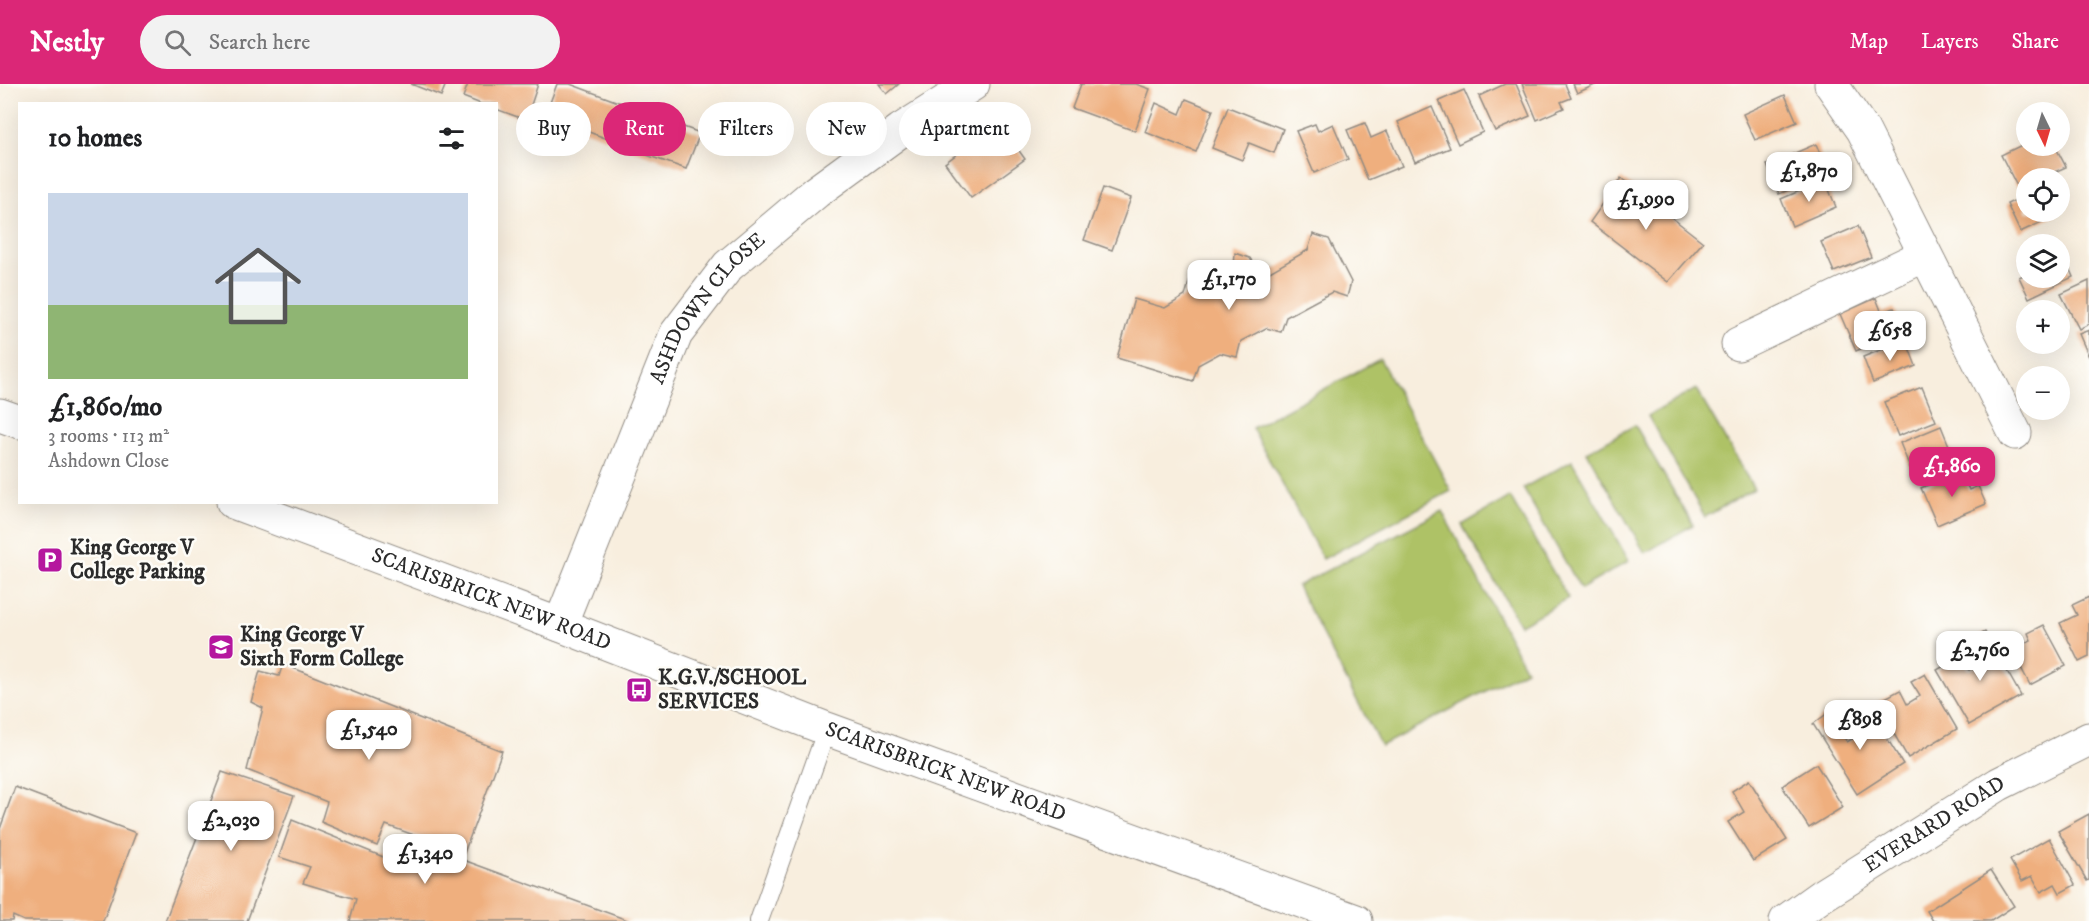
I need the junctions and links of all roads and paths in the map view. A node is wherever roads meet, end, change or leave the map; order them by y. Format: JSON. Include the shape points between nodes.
{"nodes":[{"id":1,"x":973,"y":84,"type":"edge"},
{"id":2,"x":1831,"y":84,"type":"edge"},
{"id":3,"x":1925,"y":255,"type":"junction"},
{"id":4,"x":1738,"y":344,"type":"dead end"},
{"id":5,"x":0,"y":415,"type":"edge"},
{"id":6,"x":18,"y":421,"type":"edge"},
{"id":7,"x":2015,"y":433,"type":"dead end"},
{"id":8,"x":238,"y":504,"type":"edge"},
{"id":9,"x":560,"y":625,"type":"junction"},
{"id":10,"x":827,"y":729,"type":"junction"},
{"id":11,"x":2089,"y":739,"type":"edge"},
{"id":12,"x":759,"y":921,"type":"edge"},
{"id":13,"x":1356,"y":921,"type":"edge"},
{"id":14,"x":1786,"y":921,"type":"edge"}],
"edges":[{"from":1,"to":9,"type":"main road","name":"ASHDOWN CLOSE","via":[[816,192],[728,266],[676,334]]},
{"from":2,"to":3,"type":"main road","via":[[1863,130]]},
{"from":3,"to":4,"type":"main road"},
{"from":3,"to":7,"type":"main road"},
{"from":5,"to":6,"type":"main road"},
{"from":8,"to":9,"type":"main road","name":"SCARISBRICK NEW ROAD"},
{"from":9,"to":10,"type":"main road","name":"SCARISBRICK NEW ROAD"},
{"from":10,"to":12,"type":"lane"},
{"from":10,"to":13,"type":"main road","name":"SCARISBRICK NEW ROAD"},
{"from":11,"to":14,"type":"main road","name":"EVERARD ROAD","via":[[1999,784]]}]}
